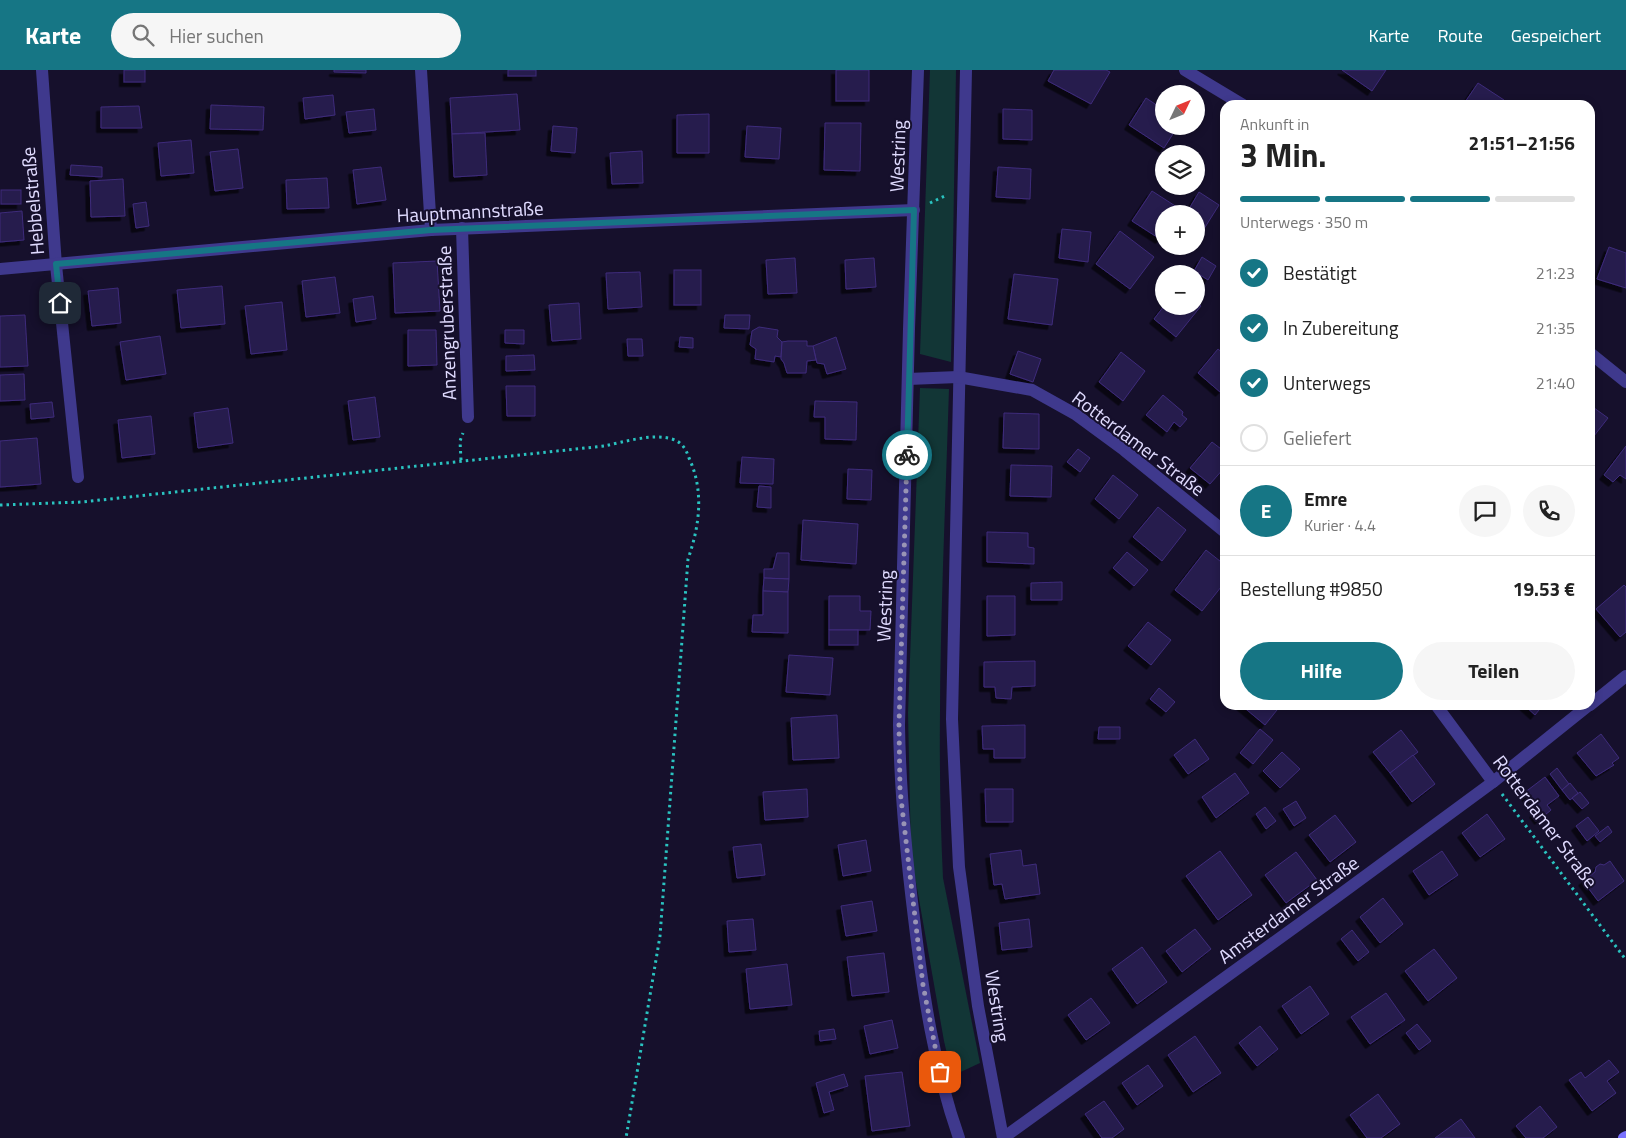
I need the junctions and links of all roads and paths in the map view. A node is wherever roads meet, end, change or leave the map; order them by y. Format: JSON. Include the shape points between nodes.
{"nodes":[{"id":1,"x":42,"y":70,"type":"edge"},
{"id":2,"x":421,"y":70,"type":"edge"},
{"id":3,"x":918,"y":70,"type":"edge"},
{"id":4,"x":966,"y":70,"type":"edge"},
{"id":5,"x":1185,"y":70,"type":"edge"},
{"id":6,"x":1235,"y":100,"type":"edge"},
{"id":7,"x":962,"y":193,"type":"junction"},
{"id":8,"x":914,"y":210,"type":"junction"},
{"id":9,"x":462,"y":228,"type":"junction"},
{"id":10,"x":431,"y":230,"type":"junction"},
{"id":11,"x":56,"y":264,"type":"junction"},
{"id":12,"x":0,"y":270,"type":"edge"},
{"id":13,"x":1595,"y":357,"type":"edge"},
{"id":14,"x":958,"y":377,"type":"junction"},
{"id":15,"x":1624,"y":377,"type":"edge"},
{"id":16,"x":908,"y":380,"type":"junction"},
{"id":17,"x":468,"y":417,"type":"joint"},
{"id":18,"x":461,"y":460,"type":"junction"},
{"id":19,"x":78,"y":478,"type":"dead end"},
{"id":20,"x":0,"y":505,"type":"edge"},
{"id":21,"x":1220,"y":528,"type":"edge"},
{"id":22,"x":1626,"y":676,"type":"edge"},
{"id":23,"x":1595,"y":701,"type":"edge"},
{"id":24,"x":1440,"y":710,"type":"edge"},
{"id":25,"x":1584,"y":710,"type":"edge"},
{"id":26,"x":1493,"y":782,"type":"junction"},
{"id":27,"x":1626,"y":960,"type":"edge"},
{"id":28,"x":626,"y":1138,"type":"edge"},
{"id":29,"x":959,"y":1138,"type":"edge"},
{"id":30,"x":1003,"y":1138,"type":"edge"}],
"edges":[{"from":1,"to":11,"type":"street","name":"Hebbelstraße"},
{"from":2,"to":10,"type":"street","name":"Anzengruberstraße"},
{"from":3,"to":8,"type":"street","name":"Westring"},
{"from":4,"to":7,"type":"street","name":"Westring"},
{"from":5,"to":6,"type":"street"},
{"from":7,"to":8,"type":"path","via":[[947,195]]},
{"from":7,"to":14,"type":"street","name":"Westring"},
{"from":8,"to":9,"type":"street","name":"Hauptmannstraße"},
{"from":8,"to":16,"type":"street","name":"Westring"},
{"from":9,"to":10,"type":"street","name":"Hauptmannstraße"},
{"from":9,"to":17,"type":"street","name":"Anzengruberstraße"},
{"from":10,"to":11,"type":"street","name":"Hauptmannstraße"},
{"from":11,"to":12,"type":"street","name":"Hauptmannstraße"},
{"from":11,"to":19,"type":"street","name":"Hebbelstraße"},
{"from":13,"to":15,"type":"street"},
{"from":14,"to":16,"type":"street","name":"Rotterdamer Straße"},
{"from":14,"to":21,"type":"street","name":"Rotterdamer Straße","via":[[1032,390],[1075,414]]},
{"from":14,"to":30,"type":"street","name":"Westring","via":[[952,720],[955,810],[959,867],[978,1006]]},
{"from":16,"to":29,"type":"street","name":"Westring","via":[[900,790],[923,985],[944,1091]]},
{"from":17,"to":18,"type":"path","via":[[460,442]]},
{"from":18,"to":20,"type":"path","via":[[82,502]]},
{"from":18,"to":28,"type":"path","via":[[604,446],[660,437],[674,439],[684,446],[697,475],[700,503],[688,559],[660,936]]},
{"from":22,"to":23,"type":"street","name":"Amsterdamer Straße"},
{"from":24,"to":26,"type":"street","name":"Rotterdamer Straße"},
{"from":25,"to":26,"type":"street","name":"Amsterdamer Straße"},
{"from":26,"to":27,"type":"path","name":"Rotterdamer Straße"},
{"from":26,"to":30,"type":"street","name":"Amsterdamer Straße"}]}
